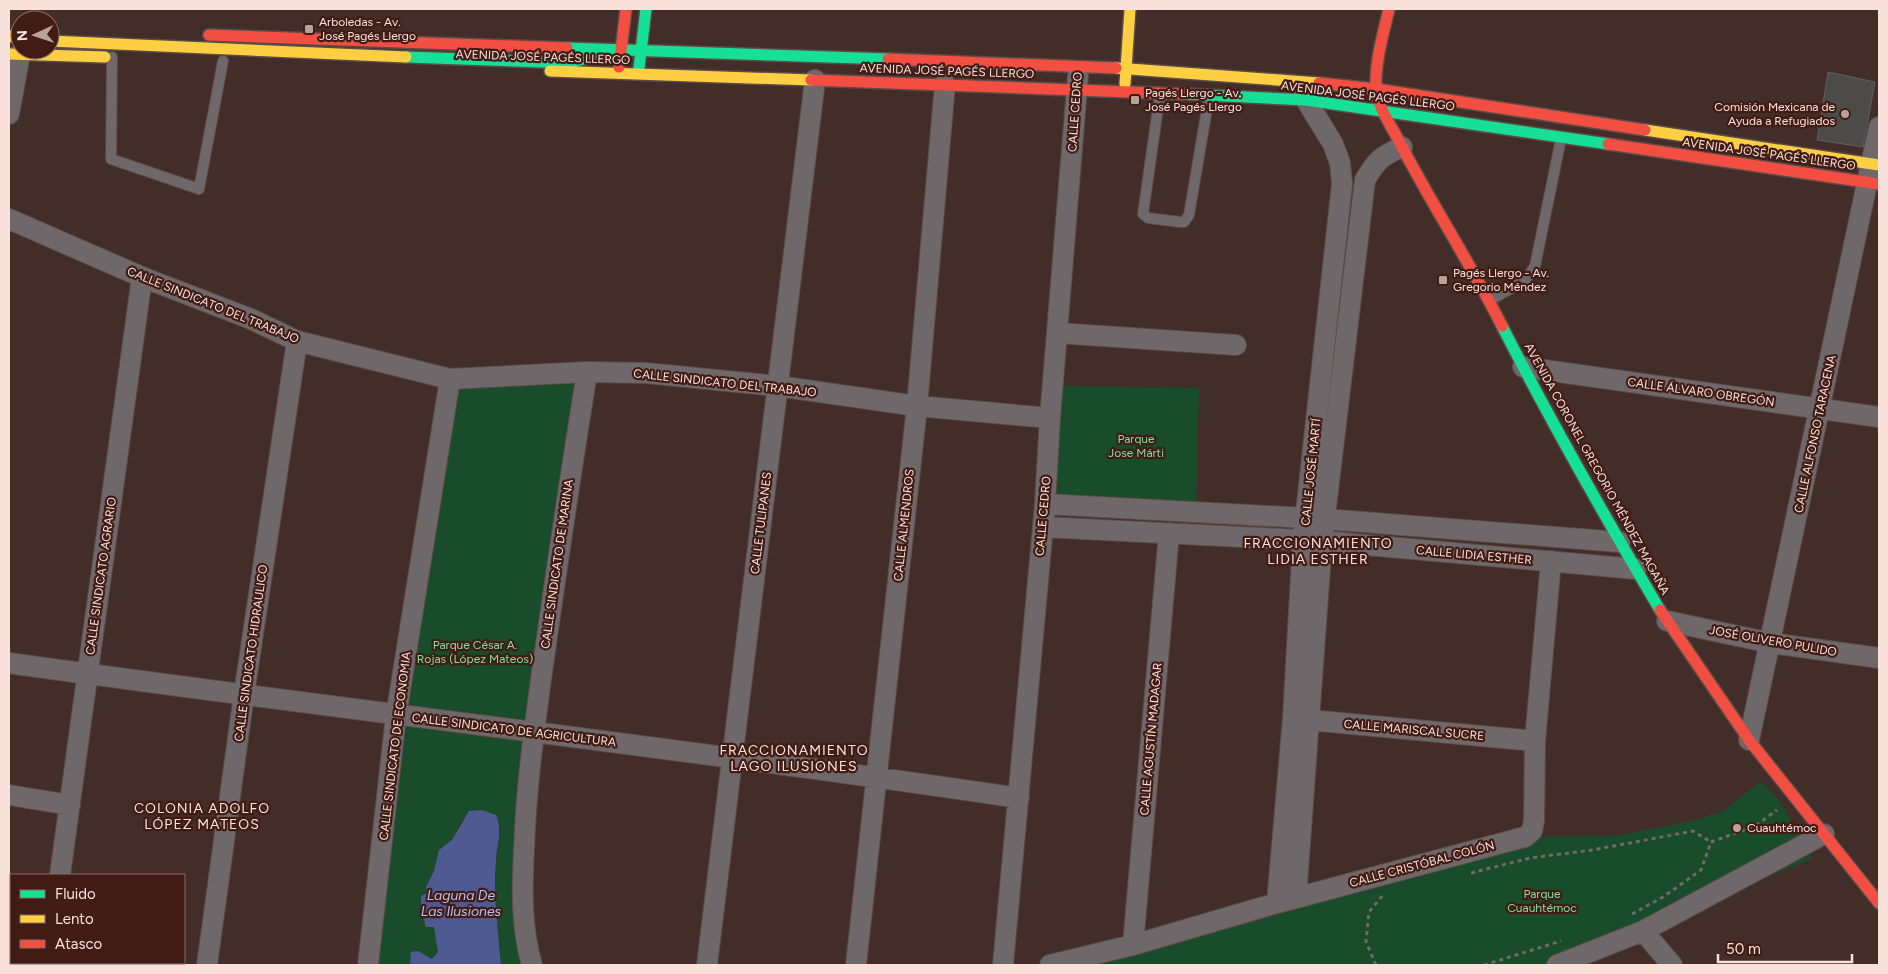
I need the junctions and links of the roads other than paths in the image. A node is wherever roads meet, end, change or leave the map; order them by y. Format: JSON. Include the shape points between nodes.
{"nodes":[{"id":1,"x":626,"y":9,"type":"edge"},
{"id":2,"x":646,"y":9,"type":"edge"},
{"id":3,"x":1130,"y":9,"type":"edge"},
{"id":4,"x":1389,"y":9,"type":"edge"},
{"id":5,"x":199,"y":35,"type":"dead end"},
{"id":6,"x":60,"y":41,"type":"edge"},
{"id":7,"x":621,"y":50,"type":"junction"},
{"id":8,"x":641,"y":50,"type":"junction"},
{"id":9,"x":60,"y":52,"type":"edge"},
{"id":10,"x":117,"y":57,"type":"joint"},
{"id":11,"x":15,"y":60,"type":"edge"},
{"id":12,"x":228,"y":61,"type":"joint"},
{"id":13,"x":1078,"y":66,"type":"junction"},
{"id":14,"x":1127,"y":68,"type":"junction"},
{"id":15,"x":618,"y":74,"type":"junction"},
{"id":16,"x":638,"y":74,"type":"junction"},
{"id":17,"x":815,"y":80,"type":"junction"},
{"id":18,"x":1300,"y":81,"type":"junction"},
{"id":19,"x":945,"y":84,"type":"junction"},
{"id":20,"x":1376,"y":88,"type":"junction"},
{"id":21,"x":1077,"y":89,"type":"junction"},
{"id":22,"x":1125,"y":91,"type":"junction"},
{"id":23,"x":1160,"y":93,"type":"junction"},
{"id":24,"x":1209,"y":95,"type":"junction"},
{"id":25,"x":1306,"y":100,"type":"junction"},
{"id":26,"x":1384,"y":110,"type":"junction"},
{"id":27,"x":9,"y":114,"type":"edge"},
{"id":28,"x":1879,"y":128,"type":"edge"},
{"id":29,"x":1562,"y":137,"type":"junction"},
{"id":30,"x":1402,"y":147,"type":"junction"},
{"id":31,"x":1875,"y":174,"type":"edge"},
{"id":32,"x":9,"y":219,"type":"edge"},
{"id":33,"x":142,"y":276,"type":"junction"},
{"id":34,"x":1489,"y":300,"type":"junction"},
{"id":35,"x":1057,"y":333,"type":"junction"},
{"id":36,"x":297,"y":341,"type":"junction"},
{"id":37,"x":1236,"y":345,"type":"dead end"},
{"id":38,"x":1523,"y":366,"type":"junction"},
{"id":39,"x":587,"y":372,"type":"junction"},
{"id":40,"x":450,"y":378,"type":"junction"},
{"id":41,"x":778,"y":386,"type":"junction"},
{"id":42,"x":917,"y":406,"type":"junction"},
{"id":43,"x":1820,"y":408,"type":"junction"},
{"id":44,"x":1050,"y":418,"type":"junction"},
{"id":45,"x":1879,"y":418,"type":"edge"},
{"id":46,"x":1045,"y":504,"type":"junction"},
{"id":47,"x":1315,"y":519,"type":"junction"},
{"id":48,"x":1042,"y":527,"type":"junction"},
{"id":49,"x":1169,"y":533,"type":"junction"},
{"id":50,"x":1312,"y":541,"type":"junction"},
{"id":51,"x":1620,"y":542,"type":"junction"},
{"id":52,"x":1551,"y":561,"type":"junction"},
{"id":53,"x":1636,"y":569,"type":"junction"},
{"id":54,"x":1667,"y":621,"type":"junction"},
{"id":55,"x":1771,"y":643,"type":"junction"},
{"id":56,"x":1879,"y":658,"type":"edge"},
{"id":57,"x":9,"y":663,"type":"edge"},
{"id":58,"x":87,"y":674,"type":"junction"},
{"id":59,"x":244,"y":694,"type":"junction"},
{"id":60,"x":396,"y":716,"type":"junction"},
{"id":61,"x":1302,"y":719,"type":"junction"},
{"id":62,"x":533,"y":731,"type":"junction"},
{"id":63,"x":1749,"y":740,"type":"junction"},
{"id":64,"x":1535,"y":741,"type":"junction"},
{"id":65,"x":732,"y":758,"type":"junction"},
{"id":66,"x":877,"y":777,"type":"junction"},
{"id":67,"x":9,"y":795,"type":"edge"},
{"id":68,"x":1019,"y":798,"type":"junction"},
{"id":69,"x":70,"y":805,"type":"junction"},
{"id":70,"x":1824,"y":834,"type":"junction"},
{"id":71,"x":60,"y":874,"type":"edge"},
{"id":72,"x":1286,"y":901,"type":"junction"},
{"id":73,"x":1879,"y":903,"type":"edge"},
{"id":74,"x":1643,"y":931,"type":"junction"},
{"id":75,"x":1133,"y":945,"type":"junction"},
{"id":76,"x":207,"y":965,"type":"edge"},
{"id":77,"x":368,"y":965,"type":"edge"},
{"id":78,"x":532,"y":965,"type":"edge"},
{"id":79,"x":707,"y":965,"type":"edge"},
{"id":80,"x":856,"y":965,"type":"edge"},
{"id":81,"x":1003,"y":965,"type":"edge"},
{"id":82,"x":1050,"y":965,"type":"edge"},
{"id":83,"x":1558,"y":965,"type":"edge"},
{"id":84,"x":1672,"y":965,"type":"edge"}],
"edges":[{"from":1,"to":7,"type":"main road"},
{"from":2,"to":8,"type":"main road"},
{"from":3,"to":14,"type":"main road"},
{"from":4,"to":20,"type":"main road","name":"AVENIDA CORONEL GREGORIO MÉNDEZ MAGAÑA","via":[[1378,54]]},
{"from":5,"to":7,"type":"main road","name":"AVENIDA JOSÉ PAGÉS LLERGO"},
{"from":6,"to":7,"type":"main road","via":[[568,63]]},
{"from":7,"to":8,"type":"main road","name":"AVENIDA JOSÉ PAGÉS LLERGO"},
{"from":7,"to":15,"type":"main road"},
{"from":8,"to":13,"type":"main road","name":"AVENIDA JOSÉ PAGÉS LLERGO"},
{"from":8,"to":16,"type":"main road"},
{"from":9,"to":10,"type":"main road"},
{"from":10,"to":12,"type":"lane","via":[[111,159],[199,189]]},
{"from":11,"to":27,"type":"street"},
{"from":12,"to":15,"type":"main road","name":"AVENIDA JOSÉ PAGÉS LLERGO"},
{"from":13,"to":14,"type":"main road","name":"AVENIDA JOSÉ PAGÉS LLERGO"},
{"from":13,"to":21,"type":"street","name":"CALLE CEDRO"},
{"from":14,"to":18,"type":"main road","name":"AVENIDA JOSÉ PAGÉS LLERGO"},
{"from":14,"to":22,"type":"main road"},
{"from":15,"to":16,"type":"main road","name":"AVENIDA JOSÉ PAGÉS LLERGO"},
{"from":16,"to":17,"type":"main road","name":"AVENIDA JOSÉ PAGÉS LLERGO"},
{"from":17,"to":19,"type":"main road","name":"AVENIDA JOSÉ PAGÉS LLERGO"},
{"from":17,"to":41,"type":"street","name":"CALLE TULIPANES"},
{"from":18,"to":20,"type":"main road","name":"AVENIDA JOSÉ PAGÉS LLERGO"},
{"from":18,"to":25,"type":"street","name":"CALLE JOSÉ MARTÍ"},
{"from":19,"to":21,"type":"main road","name":"AVENIDA JOSÉ PAGÉS LLERGO"},
{"from":19,"to":42,"type":"street","name":"CALLE ALMENDROS"},
{"from":20,"to":26,"type":"main road","name":"AVENIDA CORONEL GREGORIO MÉNDEZ MAGAÑA"},
{"from":20,"to":31,"type":"main road","name":"AVENIDA JOSÉ PAGÉS LLERGO"},
{"from":21,"to":22,"type":"main road","name":"AVENIDA JOSÉ PAGÉS LLERGO"},
{"from":21,"to":35,"type":"street","name":"CALLE CEDRO"},
{"from":22,"to":23,"type":"main road","name":"AVENIDA JOSÉ PAGÉS LLERGO"},
{"from":23,"to":24,"type":"main road","name":"AVENIDA JOSÉ PAGÉS LLERGO"},
{"from":23,"to":24,"type":"lane","via":[[1143,214],[1148,218],[1180,222],[1189,215]]},
{"from":24,"to":25,"type":"main road","name":"AVENIDA JOSÉ PAGÉS LLERGO"},
{"from":25,"to":26,"type":"main road","name":"AVENIDA JOSÉ PAGÉS LLERGO"},
{"from":25,"to":47,"type":"street","name":"CALLE JOSÉ MARTÍ","via":[[1333,144],[1340,163],[1342,184]]},
{"from":26,"to":29,"type":"main road","name":"AVENIDA JOSÉ PAGÉS LLERGO"},
{"from":26,"to":30,"type":"main road","name":"AVENIDA CORONEL GREGORIO MÉNDEZ MAGAÑA"},
{"from":28,"to":31,"type":"street","name":"CALLE ALFONSO TARACENA"},
{"from":29,"to":31,"type":"main road","name":"AVENIDA JOSÉ PAGÉS LLERGO"},
{"from":29,"to":34,"type":"lane","via":[[1535,266],[1526,281]]},
{"from":30,"to":34,"type":"main road","name":"AVENIDA CORONEL GREGORIO MÉNDEZ MAGAÑA"},
{"from":30,"to":47,"type":"street","name":"CALLE JOSÉ MARTÍ","via":[[1376,162],[1365,180]]},
{"from":31,"to":43,"type":"street","name":"CALLE ALFONSO TARACENA"},
{"from":32,"to":33,"type":"street","name":"CALLE SINDICATO DEL TRABAJO"},
{"from":33,"to":36,"type":"street","name":"CALLE SINDICATO DEL TRABAJO"},
{"from":33,"to":58,"type":"street","name":"CALLE SINDICATO AGRARIO"},
{"from":34,"to":38,"type":"main road","name":"AVENIDA CORONEL GREGORIO MÉNDEZ MAGAÑA"},
{"from":35,"to":37,"type":"street"},
{"from":35,"to":44,"type":"street","name":"CALLE CEDRO"},
{"from":36,"to":40,"type":"street","name":"CALLE SINDICATO DEL TRABAJO"},
{"from":36,"to":59,"type":"street","name":"CALLE SINDICATO HIDRAULICO"},
{"from":38,"to":43,"type":"street","name":"CALLE ÁLVARO OBREGÓN"},
{"from":38,"to":51,"type":"main road","name":"AVENIDA CORONEL GREGORIO MÉNDEZ MAGAÑA"},
{"from":39,"to":40,"type":"street","name":"CALLE SINDICATO DEL TRABAJO"},
{"from":39,"to":41,"type":"street","name":"CALLE SINDICATO DEL TRABAJO","via":[[646,373]]},
{"from":39,"to":62,"type":"street","name":"CALLE SINDICATO DE MARINA"},
{"from":40,"to":60,"type":"street","name":"CALLE SINDICATO DE ECONOMIA"},
{"from":41,"to":42,"type":"street","name":"CALLE SINDICATO DEL TRABAJO"},
{"from":41,"to":65,"type":"street","name":"CALLE TULIPANES"},
{"from":42,"to":44,"type":"street","name":"CALLE SINDICATO DEL TRABAJO"},
{"from":42,"to":66,"type":"street","name":"CALLE ALMENDROS"},
{"from":43,"to":45,"type":"street","name":"CALLE ÁLVARO OBREGÓN"},
{"from":43,"to":55,"type":"street","name":"CALLE ALFONSO TARACENA"},
{"from":44,"to":46,"type":"street","name":"CALLE CEDRO"},
{"from":46,"to":47,"type":"street","name":"CALLE LIDIA ESTHER"},
{"from":46,"to":48,"type":"street","name":"CALLE CEDRO"},
{"from":47,"to":50,"type":"street","name":"CALLE JOSÉ MARTÍ"},
{"from":47,"to":51,"type":"street","name":"CALLE LIDIA ESTHER"},
{"from":48,"to":49,"type":"street","name":"CALLE LIDIA ESTHER"},
{"from":48,"to":68,"type":"street","name":"CALLE CEDRO"},
{"from":49,"to":50,"type":"street","name":"CALLE LIDIA ESTHER"},
{"from":49,"to":75,"type":"street","name":"CALLE AGUSTÍN MADAGAR"},
{"from":50,"to":52,"type":"street","name":"CALLE LIDIA ESTHER"},
{"from":50,"to":61,"type":"street","name":"CALLE JOSÉ MARTÍ"},
{"from":51,"to":53,"type":"main road","name":"AVENIDA CORONEL GREGORIO MÉNDEZ MAGAÑA"},
{"from":52,"to":53,"type":"street","name":"CALLE LIDIA ESTHER"},
{"from":52,"to":64,"type":"street","name":"CALLE CRISTÓBAL COLÓN"},
{"from":53,"to":54,"type":"main road","name":"AVENIDA CORONEL GREGORIO MÉNDEZ MAGAÑA"},
{"from":54,"to":55,"type":"street","name":"JOSÉ OLIVERO PULIDO"},
{"from":54,"to":63,"type":"main road","name":"AVENIDA CORONEL GREGORIO MÉNDEZ MAGAÑA"},
{"from":55,"to":56,"type":"street","name":"JOSÉ OLIVERO PULIDO"},
{"from":55,"to":63,"type":"street","name":"CALLE ALFONSO TARACENA"},
{"from":57,"to":58,"type":"street","name":"CALLE SINDICATO DE AGRICULTURA"},
{"from":58,"to":59,"type":"street","name":"CALLE SINDICATO DE AGRICULTURA"},
{"from":58,"to":69,"type":"street","name":"CALLE SINDICATO AGRARIO"},
{"from":59,"to":60,"type":"street","name":"CALLE SINDICATO DE AGRICULTURA"},
{"from":59,"to":76,"type":"street","name":"CALLE SINDICATO HIDRAULICO"},
{"from":60,"to":62,"type":"street","name":"CALLE SINDICATO DE AGRICULTURA"},
{"from":60,"to":77,"type":"street","name":"CALLE SINDICATO DE ECONOMIA"},
{"from":61,"to":64,"type":"street","name":"CALLE MARISCAL SUCRE"},
{"from":61,"to":72,"type":"street","name":"CALLE JOSÉ MARTÍ"},
{"from":62,"to":65,"type":"street","name":"CALLE SINDICATO DE AGRICULTURA"},
{"from":62,"to":78,"type":"street","name":"CALLE SINDICATO DE MARINA","via":[[523,884],[525,934]]},
{"from":63,"to":70,"type":"main road","name":"AVENIDA CORONEL GREGORIO MÉNDEZ MAGAÑA"},
{"from":64,"to":72,"type":"street","name":"CALLE CRISTÓBAL COLÓN","via":[[1534,821],[1532,831],[1525,837]]},
{"from":65,"to":66,"type":"street","name":"CALLE SINDICATO DE AGRICULTURA"},
{"from":65,"to":79,"type":"street","name":"CALLE TULIPANES"},
{"from":66,"to":68,"type":"street","name":"CALLE SINDICATO DE AGRICULTURA"},
{"from":66,"to":80,"type":"street","name":"CALLE ALMENDROS"},
{"from":67,"to":69,"type":"street"},
{"from":68,"to":81,"type":"street","name":"CALLE CEDRO"},
{"from":69,"to":71,"type":"street","name":"CALLE SINDICATO AGRARIO"},
{"from":70,"to":73,"type":"main road","name":"AVENIDA CORONEL GREGORIO MÉNDEZ MAGAÑA"},
{"from":70,"to":74,"type":"street"},
{"from":72,"to":75,"type":"street","name":"CALLE CRISTÓBAL COLÓN"},
{"from":74,"to":83,"type":"street"},
{"from":74,"to":84,"type":"street"},
{"from":75,"to":82,"type":"street","name":"CALLE CRISTÓBAL COLÓN"}]}
